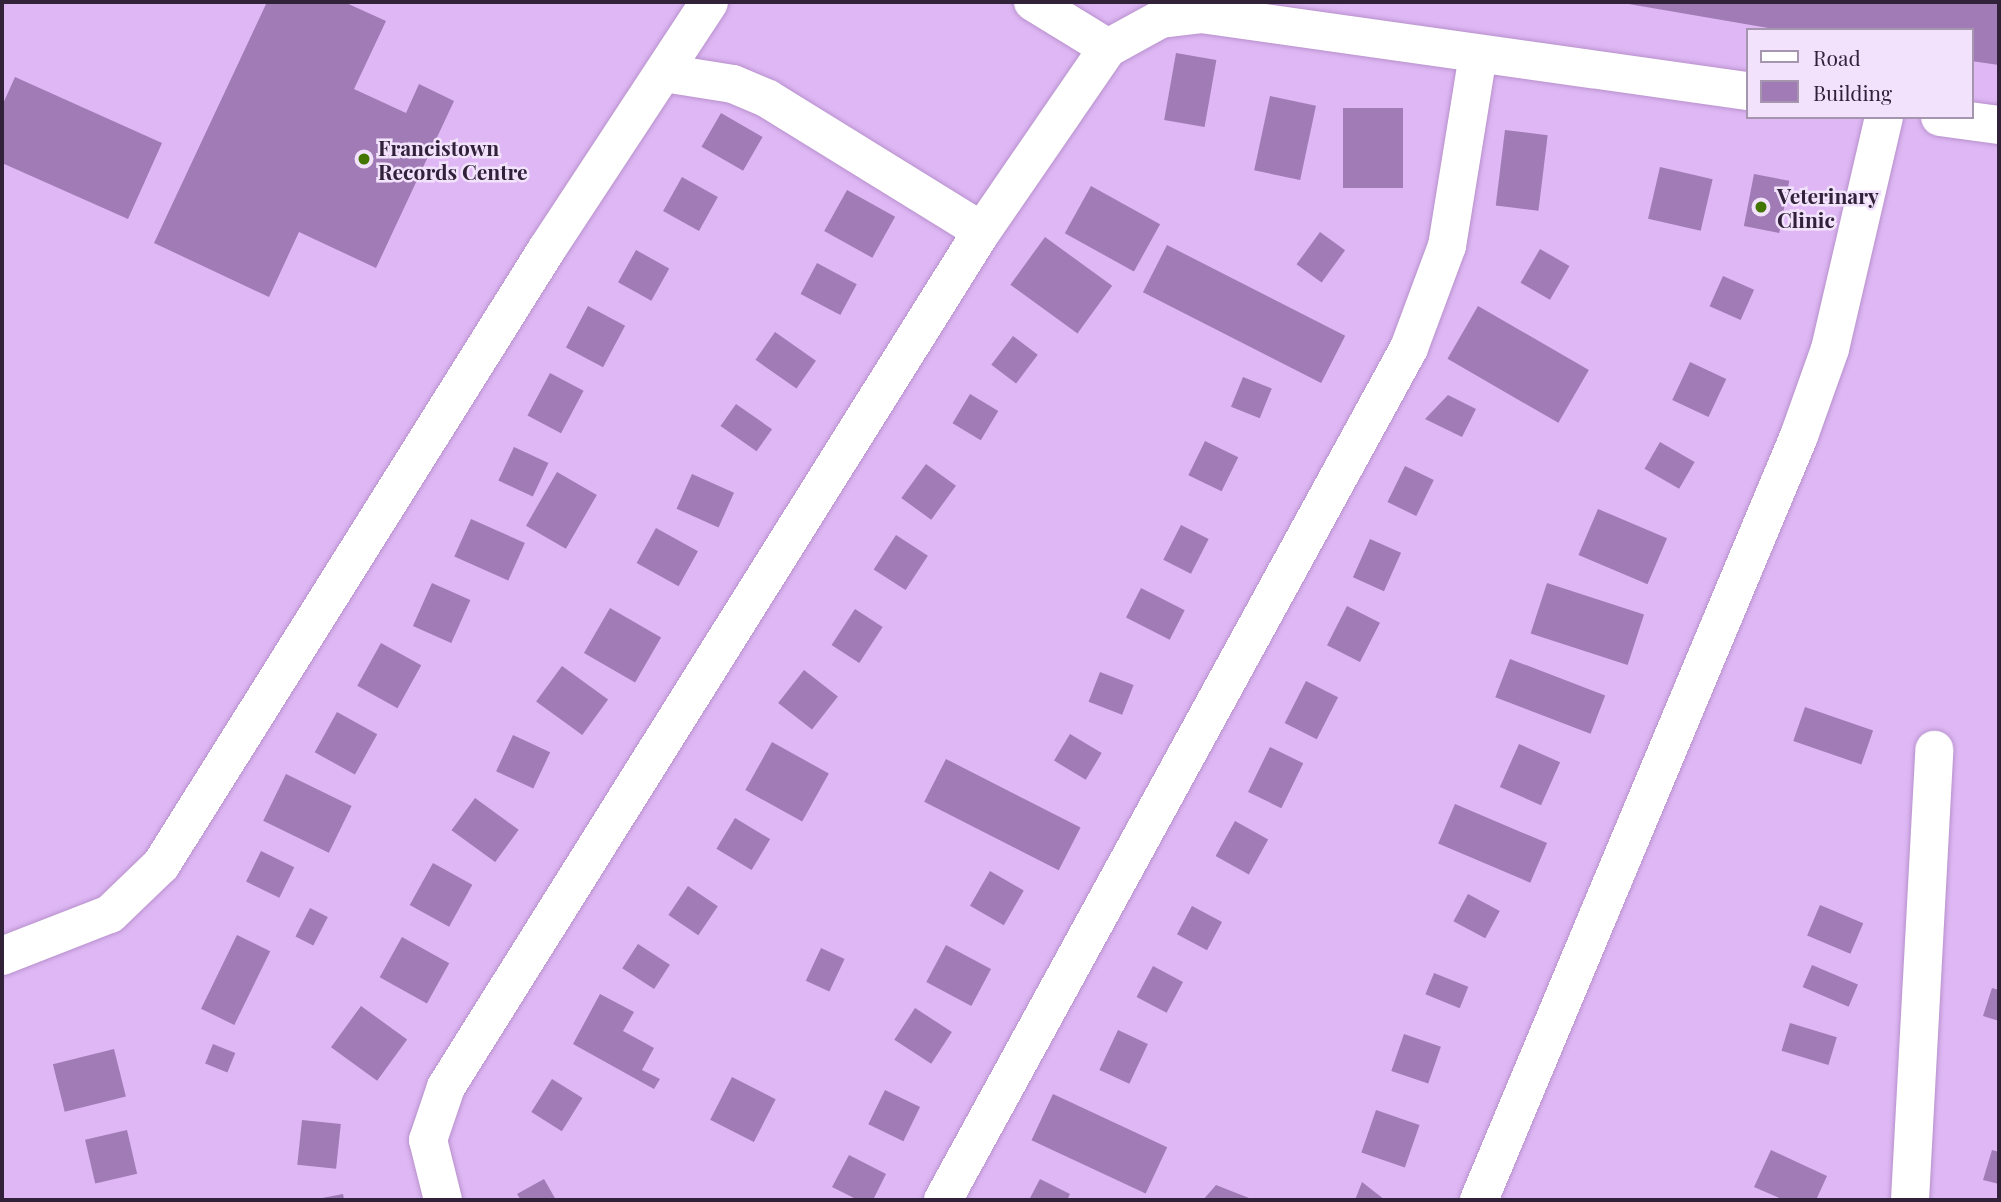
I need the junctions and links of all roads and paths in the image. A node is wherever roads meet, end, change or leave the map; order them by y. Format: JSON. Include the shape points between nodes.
{"nodes":[{"id":1,"x":709,"y":2,"type":"edge"},
{"id":2,"x":1032,"y":2,"type":"edge"},
{"id":3,"x":1108,"y":48,"type":"junction"},
{"id":4,"x":1478,"y":54,"type":"junction"},
{"id":5,"x":664,"y":73,"type":"junction"},
{"id":6,"x":1745,"y":91,"type":"edge"},
{"id":7,"x":1884,"y":119,"type":"edge"},
{"id":8,"x":1955,"y":119,"type":"edge"},
{"id":9,"x":1999,"y":125,"type":"edge"},
{"id":10,"x":982,"y":231,"type":"junction"},
{"id":11,"x":1934,"y":750,"type":"dead end"},
{"id":12,"x":2,"y":956,"type":"edge"},
{"id":13,"x":443,"y":1200,"type":"edge"},
{"id":14,"x":943,"y":1200,"type":"edge"},
{"id":15,"x":1479,"y":1200,"type":"edge"},
{"id":16,"x":1910,"y":1200,"type":"edge"}],
"edges":[{"from":1,"to":5,"type":"street"},
{"from":2,"to":3,"type":"street"},
{"from":3,"to":4,"type":"street","via":[[1161,19],[1201,14]]},
{"from":3,"to":10,"type":"street"},
{"from":4,"to":6,"type":"street"},
{"from":4,"to":14,"type":"street","via":[[1447,246],[1409,348]]},
{"from":5,"to":10,"type":"street","via":[[733,84],[768,99]]},
{"from":5,"to":12,"type":"street","via":[[547,249],[161,865],[110,914]]},
{"from":7,"to":15,"type":"street","via":[[1829,349],[1799,436]]},
{"from":8,"to":9,"type":"street"},
{"from":10,"to":13,"type":"street","via":[[446,1087],[428,1140]]},
{"from":11,"to":16,"type":"street"}]}
